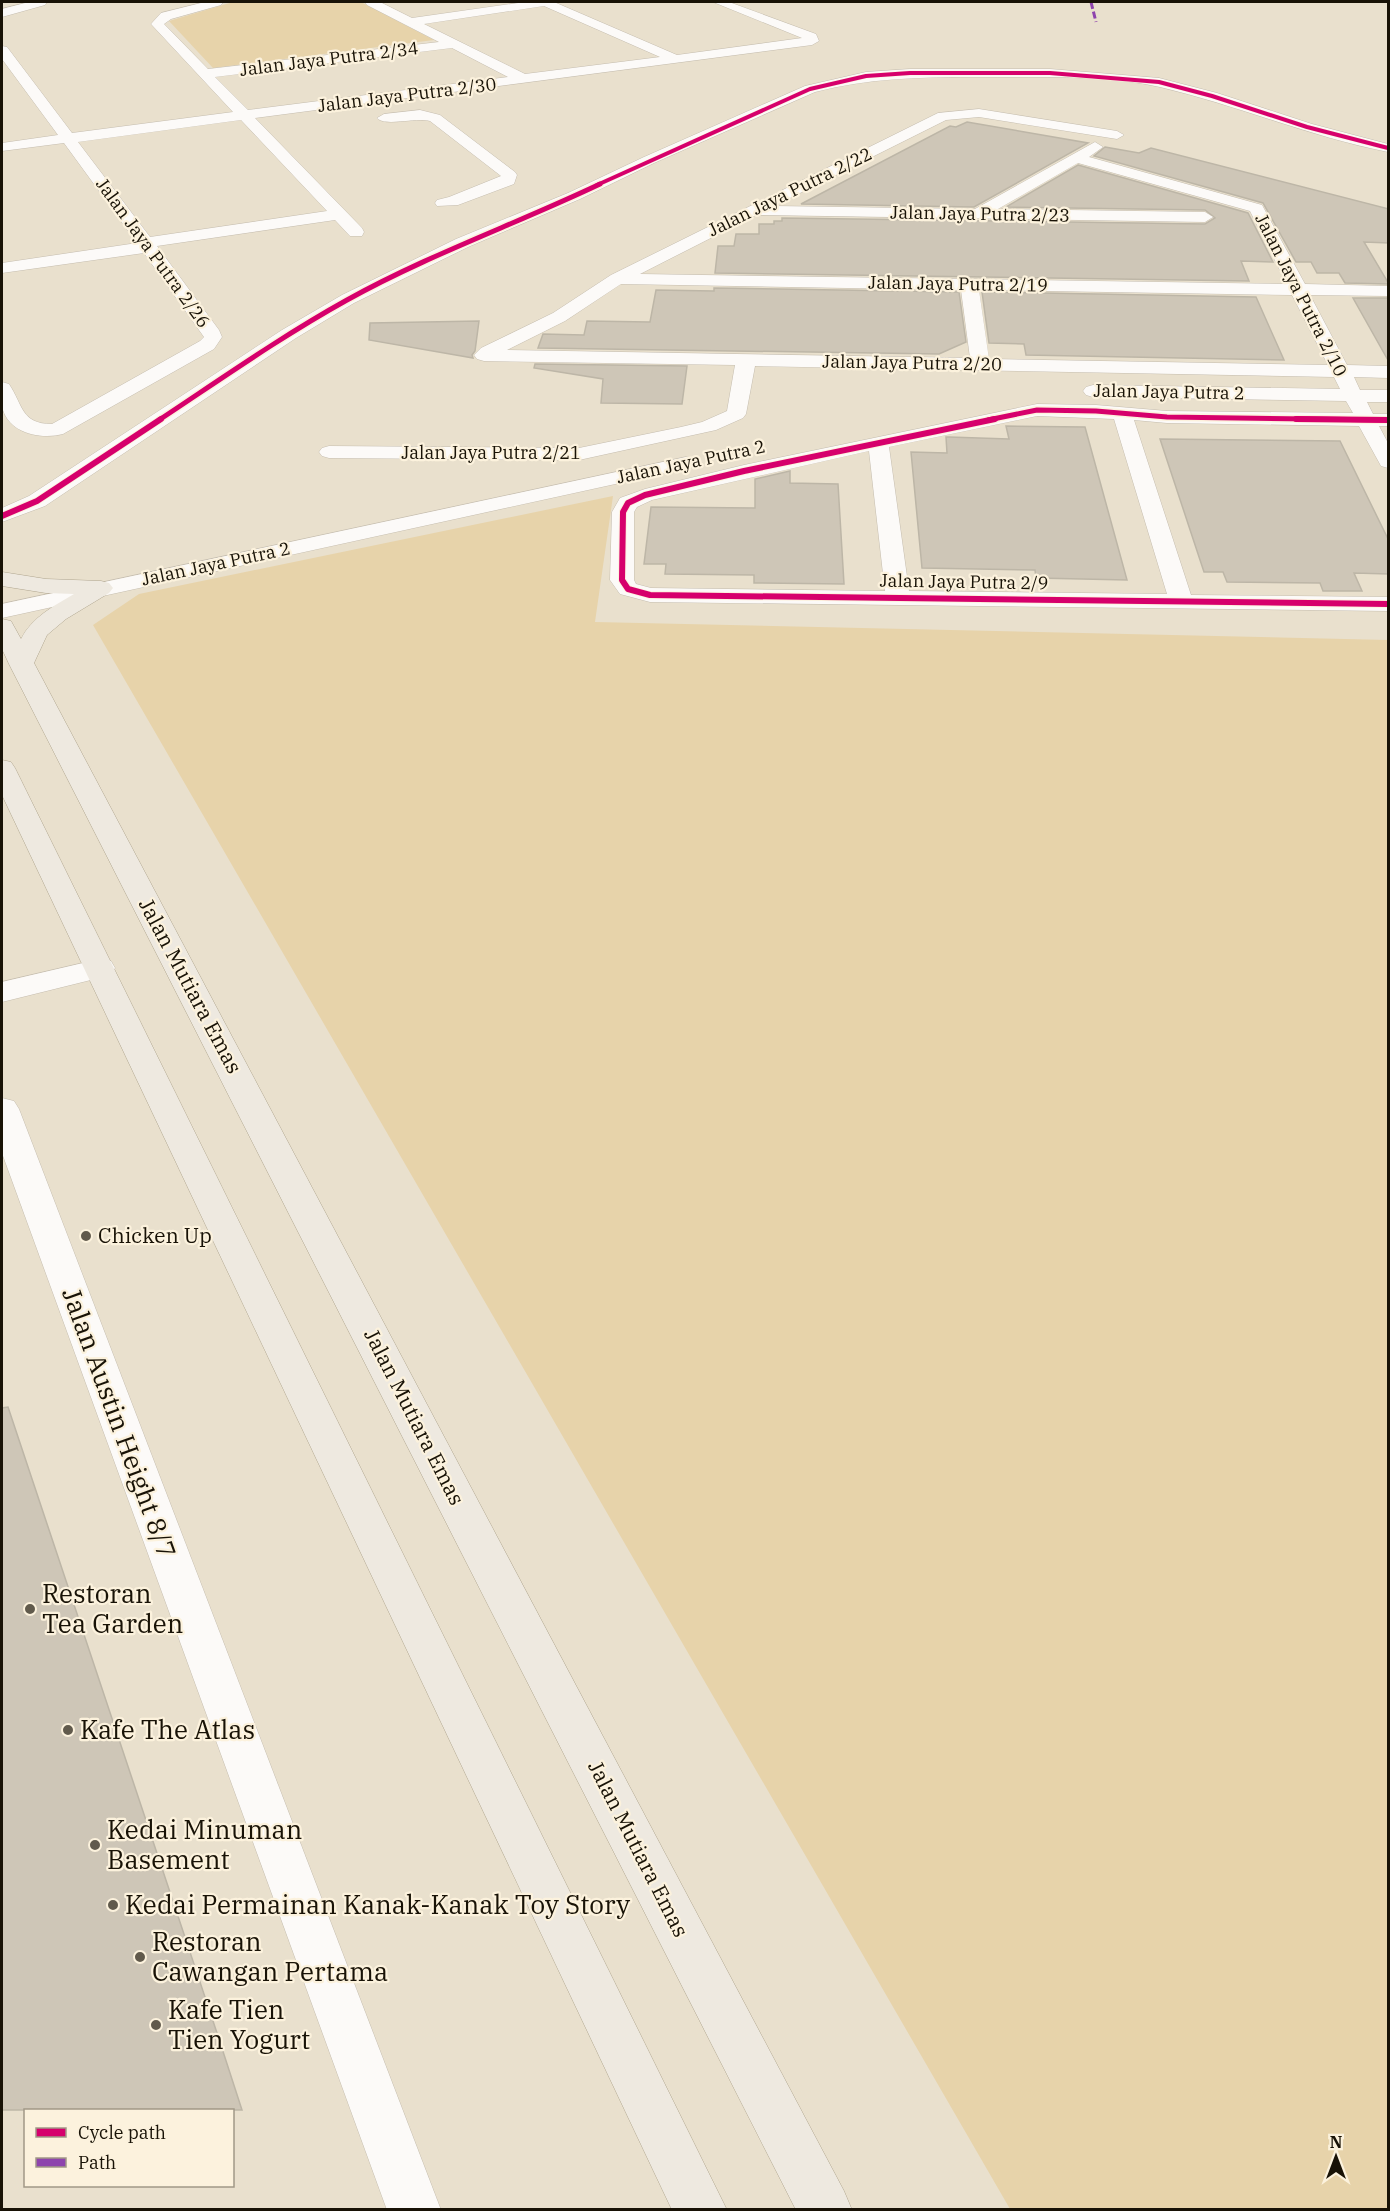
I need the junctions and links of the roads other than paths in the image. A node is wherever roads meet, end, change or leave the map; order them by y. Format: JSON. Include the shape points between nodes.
{"nodes":[{"id":1,"x":41,"y":2,"type":"edge"},
{"id":2,"x":217,"y":2,"type":"edge"},
{"id":3,"x":371,"y":2,"type":"edge"},
{"id":4,"x":546,"y":2,"type":"edge"},
{"id":5,"x":719,"y":2,"type":"edge"},
{"id":6,"x":2,"y":13,"type":"edge"},
{"id":7,"x":411,"y":22,"type":"junction"},
{"id":8,"x":453,"y":44,"type":"junction"},
{"id":9,"x":2,"y":50,"type":"edge"},
{"id":10,"x":678,"y":60,"type":"junction"},
{"id":11,"x":204,"y":74,"type":"junction"},
{"id":12,"x":525,"y":80,"type":"junction"},
{"id":13,"x":245,"y":116,"type":"junction"},
{"id":14,"x":365,"y":120,"type":"dead end"},
{"id":15,"x":285,"y":130,"type":"dead end"},
{"id":16,"x":262,"y":133,"type":"junction"},
{"id":17,"x":239,"y":136,"type":"dead end"},
{"id":18,"x":68,"y":139,"type":"junction"},
{"id":19,"x":2,"y":147,"type":"edge"},
{"id":20,"x":1389,"y":148,"type":"edge"},
{"id":21,"x":104,"y":154,"type":"dead end"},
{"id":22,"x":82,"y":157,"type":"junction"},
{"id":23,"x":1076,"y":158,"type":"junction"},
{"id":24,"x":59,"y":160,"type":"dead end"},
{"id":25,"x":443,"y":203,"type":"dead end"},
{"id":26,"x":756,"y":211,"type":"junction"},
{"id":27,"x":339,"y":214,"type":"junction"},
{"id":28,"x":978,"y":214,"type":"junction"},
{"id":29,"x":1205,"y":217,"type":"dead end"},
{"id":30,"x":356,"y":232,"type":"dead end"},
{"id":31,"x":147,"y":245,"type":"junction"},
{"id":32,"x":2,"y":268,"type":"edge"},
{"id":33,"x":617,"y":279,"type":"junction"},
{"id":34,"x":969,"y":284,"type":"junction"},
{"id":35,"x":1299,"y":289,"type":"junction"},
{"id":36,"x":1389,"y":291,"type":"edge"},
{"id":37,"x":484,"y":355,"type":"joint"},
{"id":38,"x":746,"y":360,"type":"junction"},
{"id":39,"x":980,"y":364,"type":"junction"},
{"id":40,"x":1340,"y":371,"type":"junction"},
{"id":41,"x":1389,"y":372,"type":"edge"},
{"id":42,"x":2,"y":388,"type":"edge"},
{"id":43,"x":1027,"y":391,"type":"dead end"},
{"id":44,"x":1353,"y":396,"type":"junction"},
{"id":45,"x":1389,"y":396,"type":"edge"},
{"id":46,"x":1122,"y":413,"type":"junction"},
{"id":47,"x":1366,"y":420,"type":"junction"},
{"id":48,"x":1389,"y":420,"type":"edge"},
{"id":49,"x":878,"y":443,"type":"junction"},
{"id":50,"x":329,"y":452,"type":"dead end"},
{"id":51,"x":704,"y":459,"type":"dead end"},
{"id":52,"x":1389,"y":462,"type":"edge"},
{"id":53,"x":2,"y":516,"type":"edge"},
{"id":54,"x":2,"y":579,"type":"edge"},
{"id":55,"x":101,"y":588,"type":"junction"},
{"id":56,"x":898,"y":598,"type":"junction"},
{"id":57,"x":1181,"y":601,"type":"junction"},
{"id":58,"x":1389,"y":604,"type":"edge"},
{"id":59,"x":2,"y":611,"type":"edge"},
{"id":60,"x":2,"y":626,"type":"edge"},
{"id":61,"x":21,"y":664,"type":"junction"},
{"id":62,"x":2,"y":768,"type":"edge"},
{"id":63,"x":100,"y":968,"type":"junction"},
{"id":64,"x":2,"y":992,"type":"edge"},
{"id":65,"x":2,"y":1109,"type":"edge"},
{"id":66,"x":414,"y":2210,"type":"edge"},
{"id":67,"x":700,"y":2210,"type":"edge"},
{"id":68,"x":825,"y":2210,"type":"edge"}],
"edges":[{"from":1,"to":6,"type":"street"},
{"from":2,"to":11,"type":"street","via":[[166,16],[157,24]]},
{"from":3,"to":7,"type":"street"},
{"from":4,"to":7,"type":"street"},
{"from":4,"to":10,"type":"street"},
{"from":5,"to":10,"type":"street","name":"Jalan Jaya Putra 2/30","via":[[812,41]]},
{"from":7,"to":8,"type":"street"},
{"from":8,"to":11,"type":"street","name":"Jalan Jaya Putra 2/34"},
{"from":8,"to":12,"type":"street"},
{"from":9,"to":18,"type":"street","name":"Jalan Jaya Putra 2/26"},
{"from":10,"to":12,"type":"street","name":"Jalan Jaya Putra 2/30"},
{"from":11,"to":13,"type":"street"},
{"from":12,"to":13,"type":"street","name":"Jalan Jaya Putra 2/30"},
{"from":13,"to":16,"type":"street"},
{"from":13,"to":18,"type":"street","name":"Jalan Jaya Putra 2/30"},
{"from":14,"to":25,"type":"street","via":[[412,114],[435,118],[509,175],[508,181]]},
{"from":15,"to":16,"type":"street"},
{"from":16,"to":17,"type":"street"},
{"from":16,"to":27,"type":"street"},
{"from":18,"to":19,"type":"street","name":"Jalan Jaya Putra 2/30"},
{"from":18,"to":22,"type":"street","name":"Jalan Jaya Putra 2/26"},
{"from":20,"to":53,"type":"street","via":[[1159,82],[1124,77],[910,73],[866,75],[840,81],[810,89],[649,160],[462,243],[348,299],[37,501]]},
{"from":21,"to":22,"type":"street"},
{"from":22,"to":24,"type":"street"},
{"from":22,"to":31,"type":"street","name":"Jalan Jaya Putra 2/26"},
{"from":23,"to":26,"type":"street","name":"Jalan Jaya Putra 2/22","via":[[1117,135],[979,113],[943,116]]},
{"from":23,"to":28,"type":"street"},
{"from":23,"to":35,"type":"street","name":"Jalan Jaya Putra 2/10","via":[[1256,208]]},
{"from":26,"to":28,"type":"street","name":"Jalan Jaya Putra 2/23"},
{"from":26,"to":33,"type":"street","name":"Jalan Jaya Putra 2/22"},
{"from":27,"to":30,"type":"street"},
{"from":27,"to":31,"type":"street"},
{"from":28,"to":29,"type":"street","name":"Jalan Jaya Putra 2/23"},
{"from":31,"to":32,"type":"street"},
{"from":31,"to":42,"type":"street","name":"Jalan Jaya Putra 2/26","via":[[210,330],[213,337],[207,345],[56,430],[34,431],[23,426]]},
{"from":33,"to":34,"type":"street","name":"Jalan Jaya Putra 2/19"},
{"from":33,"to":37,"type":"street","name":"Jalan Jaya Putra 2/22","via":[[560,317]]},
{"from":34,"to":35,"type":"street","name":"Jalan Jaya Putra 2/19"},
{"from":34,"to":39,"type":"street"},
{"from":35,"to":36,"type":"street","name":"Jalan Jaya Putra 2/19"},
{"from":35,"to":40,"type":"street","name":"Jalan Jaya Putra 2/10"},
{"from":37,"to":38,"type":"street","name":"Jalan Jaya Putra 2/20"},
{"from":38,"to":39,"type":"street","name":"Jalan Jaya Putra 2/20"},
{"from":38,"to":50,"type":"street","name":"Jalan Jaya Putra 2/21","via":[[736,414],[682,434],[579,454]]},
{"from":39,"to":40,"type":"street","name":"Jalan Jaya Putra 2/20"},
{"from":40,"to":41,"type":"street","name":"Jalan Jaya Putra 2/20"},
{"from":40,"to":44,"type":"street","name":"Jalan Jaya Putra 2/10"},
{"from":43,"to":44,"type":"street","name":"Jalan Jaya Putra 2"},
{"from":44,"to":45,"type":"street","name":"Jalan Jaya Putra 2"},
{"from":44,"to":47,"type":"street","name":"Jalan Jaya Putra 2/10"},
{"from":46,"to":47,"type":"street"},
{"from":46,"to":49,"type":"street","via":[[1037,410]]},
{"from":46,"to":57,"type":"street"},
{"from":47,"to":48,"type":"street"},
{"from":47,"to":52,"type":"street","name":"Jalan Jaya Putra 2/10"},
{"from":49,"to":56,"type":"street"},
{"from":49,"to":56,"type":"street","name":"Jalan Jaya Putra 2/9","via":[[744,471],[645,495],[628,503],[623,512],[622,580],[628,589],[650,595]]},
{"from":51,"to":55,"type":"street","name":"Jalan Jaya Putra 2"},
{"from":54,"to":55,"type":"main road"},
{"from":55,"to":59,"type":"street","name":"Jalan Jaya Putra 2"},
{"from":55,"to":61,"type":"main road","via":[[37,631]]},
{"from":56,"to":57,"type":"street","name":"Jalan Jaya Putra 2/9"},
{"from":57,"to":58,"type":"street","name":"Jalan Jaya Putra 2/9"},
{"from":60,"to":61,"type":"main road","name":"Jalan Mutiara Emas"},
{"from":61,"to":68,"type":"main road","name":"Jalan Mutiara Emas"},
{"from":62,"to":63,"type":"main road"},
{"from":63,"to":64,"type":"street"},
{"from":63,"to":67,"type":"main road"},
{"from":65,"to":66,"type":"street","name":"Jalan Austin Height 8/7"}]}
